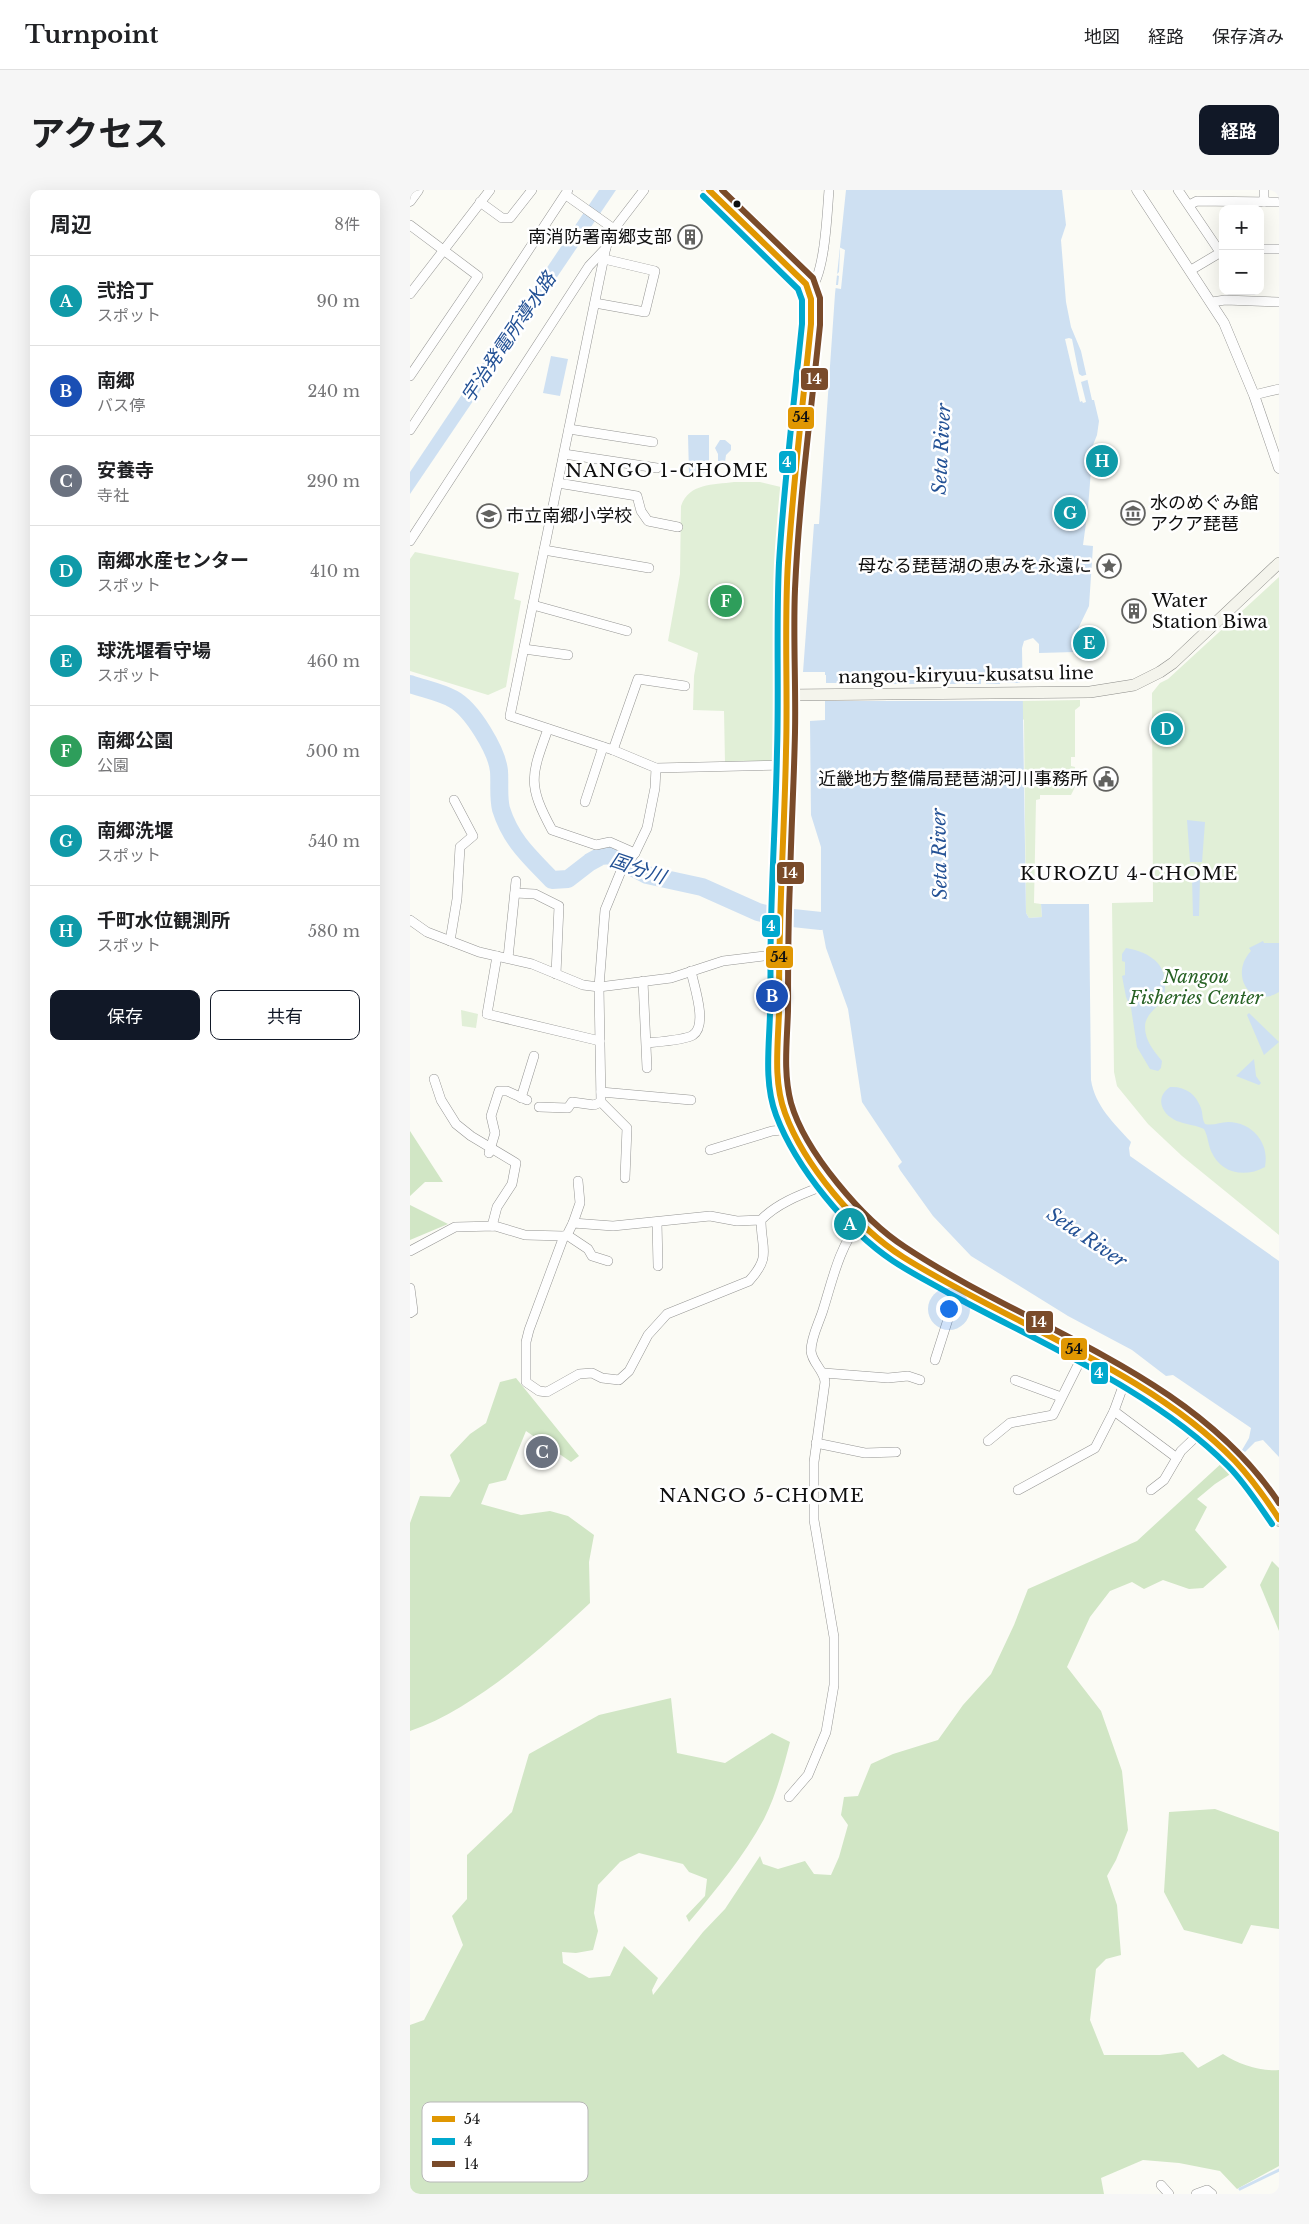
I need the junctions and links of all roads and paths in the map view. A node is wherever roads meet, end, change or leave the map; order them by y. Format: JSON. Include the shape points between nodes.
{"nodes":[{"id":1,"x":418,"y":190,"type":"edge"},
{"id":2,"x":490,"y":190,"type":"edge"},
{"id":3,"x":532,"y":190,"type":"edge"},
{"id":4,"x":644,"y":190,"type":"edge"},
{"id":5,"x":709,"y":190,"type":"edge"},
{"id":6,"x":829,"y":190,"type":"edge"},
{"id":7,"x":1137,"y":190,"type":"edge"},
{"id":8,"x":1178,"y":190,"type":"edge"},
{"id":9,"x":1264,"y":190,"type":"edge"},
{"id":10,"x":567,"y":192,"type":"edge"},
{"id":11,"x":410,"y":201,"type":"edge"},
{"id":12,"x":480,"y":202,"type":"junction"},
{"id":13,"x":1264,"y":202,"type":"junction"},
{"id":14,"x":1279,"y":202,"type":"edge"},
{"id":15,"x":1189,"y":205,"type":"junction"},
{"id":16,"x":410,"y":225,"type":"edge"},
{"id":17,"x":610,"y":226,"type":"junction"},
{"id":18,"x":606,"y":247,"type":"junction"},
{"id":19,"x":1264,"y":249,"type":"edge"},
{"id":20,"x":1279,"y":249,"type":"edge"},
{"id":21,"x":1221,"y":250,"type":"edge"},
{"id":22,"x":443,"y":251,"type":"junction"},
{"id":23,"x":1219,"y":254,"type":"edge"},
{"id":24,"x":604,"y":259,"type":"junction"},
{"id":25,"x":1191,"y":270,"type":"junction"},
{"id":26,"x":809,"y":291,"type":"junction"},
{"id":27,"x":410,"y":294,"type":"edge"},
{"id":28,"x":1212,"y":302,"type":"junction"},
{"id":29,"x":1279,"y":302,"type":"edge"},
{"id":30,"x":595,"y":303,"type":"junction"},
{"id":31,"x":410,"y":376,"type":"edge"},
{"id":32,"x":1279,"y":389,"type":"edge"},
{"id":33,"x":1254,"y":395,"type":"junction"},
{"id":34,"x":569,"y":429,"type":"junction"},
{"id":35,"x":410,"y":430,"type":"edge"},
{"id":36,"x":653,"y":442,"type":"dead end"},
{"id":37,"x":564,"y":454,"type":"junction"},
{"id":38,"x":657,"y":468,"type":"dead end"},
{"id":39,"x":1279,"y":468,"type":"edge"},
{"id":40,"x":558,"y":483,"type":"junction"},
{"id":41,"x":678,"y":527,"type":"dead end"},
{"id":42,"x":410,"y":541,"type":"edge"},
{"id":43,"x":544,"y":550,"type":"junction"},
{"id":44,"x":1279,"y":563,"type":"edge"},
{"id":45,"x":649,"y":568,"type":"dead end"},
{"id":46,"x":533,"y":604,"type":"junction"},
{"id":47,"x":627,"y":630,"type":"dead end"},
{"id":48,"x":524,"y":649,"type":"junction"},
{"id":49,"x":568,"y":655,"type":"dead end"},
{"id":50,"x":685,"y":686,"type":"dead end"},
{"id":51,"x":786,"y":695,"type":"junction"},
{"id":52,"x":548,"y":729,"type":"junction"},
{"id":53,"x":603,"y":747,"type":"junction"},
{"id":54,"x":614,"y":750,"type":"junction"},
{"id":55,"x":786,"y":765,"type":"junction"},
{"id":56,"x":656,"y":768,"type":"junction"},
{"id":57,"x":454,"y":800,"type":"dead end"},
{"id":58,"x":585,"y":802,"type":"dead end"},
{"id":59,"x":633,"y":856,"type":"junction"},
{"id":60,"x":516,"y":881,"type":"dead end"},
{"id":61,"x":515,"y":893,"type":"junction"},
{"id":62,"x":410,"y":920,"type":"edge"},
{"id":63,"x":450,"y":941,"type":"junction"},
{"id":64,"x":780,"y":954,"type":"junction"},
{"id":65,"x":497,"y":956,"type":"junction"},
{"id":66,"x":508,"y":958,"type":"junction"},
{"id":67,"x":691,"y":971,"type":"junction"},
{"id":68,"x":556,"y":974,"type":"junction"},
{"id":69,"x":644,"y":981,"type":"junction"},
{"id":70,"x":600,"y":987,"type":"junction"},
{"id":71,"x":600,"y":1041,"type":"junction"},
{"id":72,"x":647,"y":1044,"type":"junction"},
{"id":73,"x":534,"y":1056,"type":"dead end"},
{"id":74,"x":647,"y":1068,"type":"dead end"},
{"id":75,"x":434,"y":1079,"type":"dead end"},
{"id":76,"x":601,"y":1097,"type":"junction"},
{"id":77,"x":691,"y":1100,"type":"dead end"},
{"id":78,"x":539,"y":1107,"type":"dead end"},
{"id":79,"x":792,"y":1129,"type":"junction"},
{"id":80,"x":490,"y":1150,"type":"junction"},
{"id":81,"x":710,"y":1150,"type":"dead end"},
{"id":82,"x":624,"y":1178,"type":"dead end"},
{"id":83,"x":578,"y":1181,"type":"dead end"},
{"id":84,"x":828,"y":1184,"type":"junction"},
{"id":85,"x":761,"y":1220,"type":"junction"},
{"id":86,"x":860,"y":1221,"type":"junction"},
{"id":87,"x":657,"y":1222,"type":"junction"},
{"id":88,"x":573,"y":1223,"type":"junction"},
{"id":89,"x":492,"y":1226,"type":"junction"},
{"id":90,"x":566,"y":1235,"type":"junction"},
{"id":91,"x":410,"y":1251,"type":"edge"},
{"id":92,"x":608,"y":1261,"type":"dead end"},
{"id":93,"x":658,"y":1266,"type":"dead end"},
{"id":94,"x":410,"y":1288,"type":"edge"},
{"id":95,"x":958,"y":1288,"type":"junction"},
{"id":96,"x":410,"y":1313,"type":"edge"},
{"id":97,"x":1083,"y":1355,"type":"junction"},
{"id":98,"x":935,"y":1360,"type":"dead end"},
{"id":99,"x":824,"y":1373,"type":"junction"},
{"id":100,"x":1126,"y":1378,"type":"junction"},
{"id":101,"x":920,"y":1380,"type":"dead end"},
{"id":102,"x":1015,"y":1380,"type":"dead end"},
{"id":103,"x":1061,"y":1397,"type":"junction"},
{"id":104,"x":1114,"y":1410,"type":"junction"},
{"id":105,"x":1202,"y":1431,"type":"junction"},
{"id":106,"x":988,"y":1441,"type":"dead end"},
{"id":107,"x":816,"y":1443,"type":"junction"},
{"id":108,"x":896,"y":1452,"type":"dead end"},
{"id":109,"x":1177,"y":1458,"type":"junction"},
{"id":110,"x":1018,"y":1490,"type":"dead end"},
{"id":111,"x":1151,"y":1490,"type":"dead end"},
{"id":112,"x":1279,"y":1519,"type":"edge"},
{"id":113,"x":789,"y":1798,"type":"dead end"},
{"id":114,"x":1161,"y":2185,"type":"dead end"},
{"id":115,"x":1169,"y":2194,"type":"edge"},
{"id":116,"x":1196,"y":2194,"type":"edge"},
{"id":117,"x":1212,"y":2194,"type":"edge"}],
"edges":[{"from":1,"to":11,"type":"street"},
{"from":2,"to":12,"type":"street"},
{"from":3,"to":12,"type":"street","via":[[510,218],[502,218]]},
{"from":4,"to":17,"type":"street"},
{"from":5,"to":26,"type":"highway","via":[[793,270]]},
{"from":6,"to":26,"type":"street","via":[[820,272],[815,286]]},
{"from":7,"to":25,"type":"street"},
{"from":8,"to":15,"type":"street"},
{"from":9,"to":13,"type":"street"},
{"from":10,"to":17,"type":"street"},
{"from":10,"to":35,"type":"street"},
{"from":12,"to":22,"type":"street"},
{"from":13,"to":14,"type":"street"},
{"from":13,"to":15,"type":"street","via":[[1197,200]]},
{"from":15,"to":21,"type":"street"},
{"from":16,"to":22,"type":"street"},
{"from":17,"to":18,"type":"street"},
{"from":18,"to":24,"type":"street"},
{"from":18,"to":42,"type":"street","via":[[589,266]]},
{"from":19,"to":20,"type":"street"},
{"from":22,"to":27,"type":"street"},
{"from":22,"to":31,"type":"street","via":[[478,276]]},
{"from":23,"to":25,"type":"street"},
{"from":24,"to":30,"type":"street"},
{"from":24,"to":30,"type":"street","via":[[655,271],[645,312]]},
{"from":25,"to":28,"type":"street"},
{"from":26,"to":51,"type":"highway","via":[[811,324],[788,562]]},
{"from":28,"to":29,"type":"street"},
{"from":28,"to":33,"type":"street","via":[[1234,344]]},
{"from":30,"to":34,"type":"street"},
{"from":32,"to":33,"type":"street"},
{"from":33,"to":39,"type":"street"},
{"from":34,"to":36,"type":"street"},
{"from":34,"to":37,"type":"street"},
{"from":37,"to":38,"type":"street"},
{"from":37,"to":40,"type":"street"},
{"from":40,"to":41,"type":"street","via":[[637,496],[641,511],[648,520]]},
{"from":40,"to":43,"type":"street"},
{"from":43,"to":45,"type":"street"},
{"from":43,"to":46,"type":"street"},
{"from":44,"to":51,"type":"main road","name":"nangou-kiryuu-kusatsu line","via":[[1173,663],[1148,680],[1113,690]]},
{"from":46,"to":47,"type":"street"},
{"from":46,"to":48,"type":"street"},
{"from":48,"to":49,"type":"street"},
{"from":48,"to":52,"type":"street","via":[[510,716]]},
{"from":50,"to":54,"type":"street","via":[[638,679]]},
{"from":51,"to":55,"type":"highway"},
{"from":52,"to":53,"type":"street"},
{"from":52,"to":59,"type":"street","via":[[534,768],[534,785],[552,830],[596,845],[610,842]]},
{"from":53,"to":54,"type":"street"},
{"from":53,"to":58,"type":"street"},
{"from":54,"to":56,"type":"street"},
{"from":55,"to":56,"type":"street"},
{"from":55,"to":64,"type":"highway"},
{"from":56,"to":59,"type":"street","via":[[647,828]]},
{"from":57,"to":63,"type":"street","via":[[473,836],[460,847],[457,899]]},
{"from":59,"to":70,"type":"street","via":[[621,870],[605,910]]},
{"from":60,"to":61,"type":"street"},
{"from":61,"to":66,"type":"street"},
{"from":61,"to":68,"type":"street","via":[[535,894],[559,906]]},
{"from":62,"to":63,"type":"street","via":[[427,932]]},
{"from":63,"to":65,"type":"street"},
{"from":64,"to":67,"type":"street","via":[[723,961]]},
{"from":64,"to":79,"type":"highway","via":[[778,1092]]},
{"from":65,"to":66,"type":"street"},
{"from":65,"to":71,"type":"street","via":[[487,1014]]},
{"from":66,"to":68,"type":"street"},
{"from":67,"to":69,"type":"street","via":[[671,978]]},
{"from":67,"to":72,"type":"street","via":[[700,1014],[699,1029],[692,1036]]},
{"from":68,"to":70,"type":"street","via":[[584,985]]},
{"from":69,"to":70,"type":"street"},
{"from":69,"to":72,"type":"street"},
{"from":70,"to":71,"type":"street"},
{"from":71,"to":76,"type":"street"},
{"from":72,"to":74,"type":"street"},
{"from":73,"to":80,"type":"street","via":[[524,1099],[507,1091],[498,1091],[491,1116],[495,1133]]},
{"from":75,"to":80,"type":"street","via":[[441,1100],[456,1124]]},
{"from":76,"to":77,"type":"street"},
{"from":76,"to":78,"type":"street","via":[[594,1105],[572,1102],[568,1108]]},
{"from":76,"to":82,"type":"street","via":[[627,1128]]},
{"from":79,"to":81,"type":"street","via":[[772,1131]]},
{"from":79,"to":84,"type":"highway"},
{"from":80,"to":89,"type":"street","via":[[516,1163],[512,1184],[497,1207]]},
{"from":83,"to":88,"type":"street","via":[[580,1203]]},
{"from":84,"to":85,"type":"street","via":[[785,1202]]},
{"from":84,"to":86,"type":"highway"},
{"from":85,"to":87,"type":"street","via":[[737,1221],[710,1216]]},
{"from":85,"to":90,"type":"street","via":[[764,1257],[750,1280],[667,1314],[648,1335],[629,1371],[619,1380],[592,1373],[579,1374],[547,1392],[539,1391],[526,1382],[526,1342]]},
{"from":86,"to":95,"type":"highway","via":[[897,1254]]},
{"from":86,"to":99,"type":"street","via":[[848,1236],[813,1338],[811,1352],[816,1365]]},
{"from":87,"to":88,"type":"street","via":[[613,1226]]},
{"from":87,"to":93,"type":"street"},
{"from":88,"to":90,"type":"street"},
{"from":89,"to":90,"type":"street","via":[[525,1235]]},
{"from":89,"to":91,"type":"street","via":[[455,1227]]},
{"from":90,"to":92,"type":"street","via":[[588,1249],[592,1256]]},
{"from":94,"to":96,"type":"street","via":[[413,1311]]},
{"from":95,"to":97,"type":"highway"},
{"from":95,"to":98,"type":"street"},
{"from":97,"to":100,"type":"highway"},
{"from":97,"to":103,"type":"street"},
{"from":99,"to":101,"type":"street","via":[[888,1378],[908,1376]]},
{"from":99,"to":107,"type":"street","via":[[824,1397]]},
{"from":100,"to":104,"type":"street"},
{"from":100,"to":105,"type":"highway"},
{"from":102,"to":103,"type":"street"},
{"from":103,"to":106,"type":"street","via":[[1053,1415],[1010,1424]]},
{"from":104,"to":109,"type":"street"},
{"from":104,"to":110,"type":"street","via":[[1095,1448]]},
{"from":105,"to":109,"type":"street"},
{"from":105,"to":112,"type":"highway","via":[[1247,1473]]},
{"from":107,"to":108,"type":"street","via":[[865,1454]]},
{"from":107,"to":113,"type":"street","via":[[814,1520],[834,1637],[834,1684],[826,1732],[808,1775]]},
{"from":109,"to":111,"type":"street","via":[[1164,1480]]},
{"from":114,"to":115,"type":"street"},
{"from":116,"to":117,"type":"street","via":[[1207,2190]]}]}
